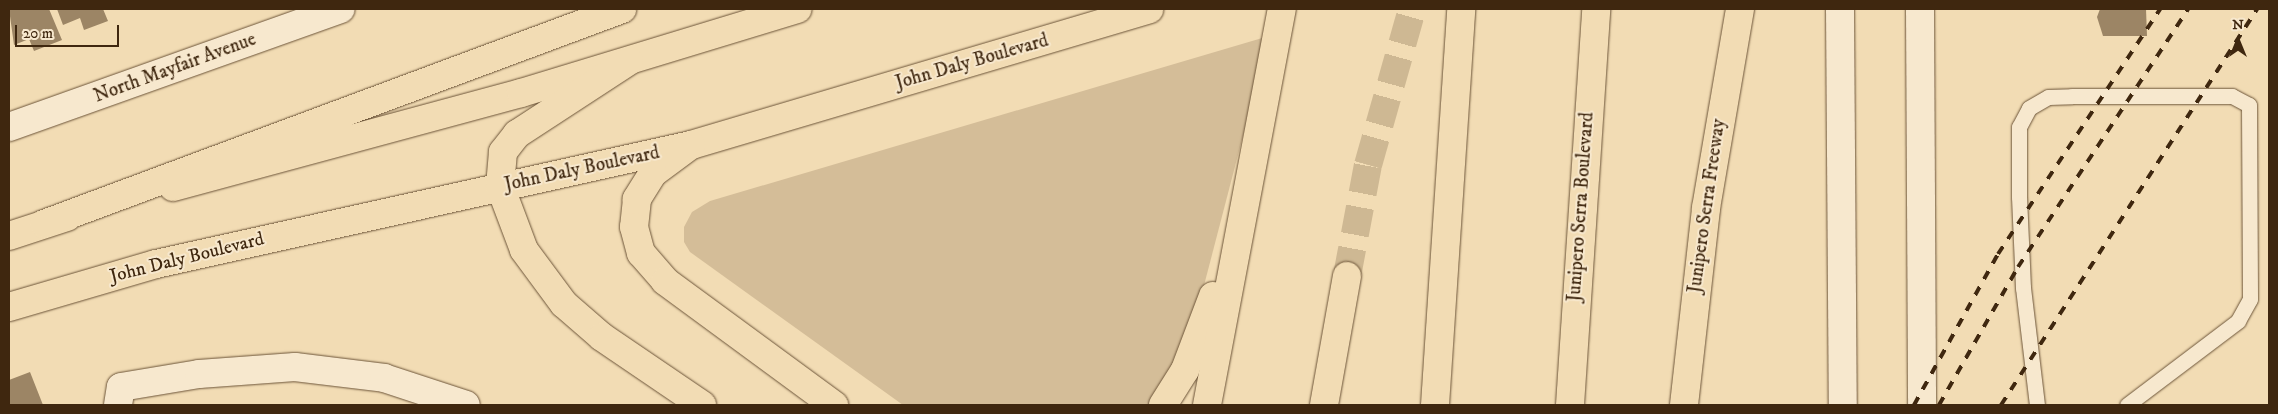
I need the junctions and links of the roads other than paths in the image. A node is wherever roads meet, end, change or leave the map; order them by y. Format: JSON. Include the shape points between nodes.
{"nodes":[{"id":1,"x":341,"y":9,"type":"edge"},
{"id":2,"x":622,"y":9,"type":"edge"},
{"id":3,"x":798,"y":9,"type":"edge"},
{"id":4,"x":1149,"y":9,"type":"edge"},
{"id":5,"x":1461,"y":9,"type":"edge"},
{"id":6,"x":1596,"y":9,"type":"edge"},
{"id":7,"x":1740,"y":9,"type":"edge"},
{"id":8,"x":1840,"y":9,"type":"edge"},
{"id":9,"x":1920,"y":9,"type":"edge"},
{"id":10,"x":1280,"y":21,"type":"edge"},
{"id":11,"x":629,"y":61,"type":"junction"},
{"id":12,"x":9,"y":127,"type":"edge"},
{"id":13,"x":691,"y":145,"type":"junction"},
{"id":14,"x":500,"y":186,"type":"junction"},
{"id":15,"x":44,"y":224,"type":"junction"},
{"id":16,"x":9,"y":236,"type":"edge"},
{"id":17,"x":1347,"y":276,"type":"tunnel mouth"},
{"id":18,"x":9,"y":307,"type":"edge"},
{"id":19,"x":461,"y":404,"type":"edge"},
{"id":20,"x":118,"y":405,"type":"edge"},
{"id":21,"x":702,"y":405,"type":"edge"},
{"id":22,"x":834,"y":405,"type":"edge"},
{"id":23,"x":1163,"y":405,"type":"edge"},
{"id":24,"x":1206,"y":405,"type":"edge"},
{"id":25,"x":1324,"y":405,"type":"edge"},
{"id":26,"x":1435,"y":405,"type":"edge"},
{"id":27,"x":1570,"y":405,"type":"edge"},
{"id":28,"x":1684,"y":405,"type":"edge"},
{"id":29,"x":1843,"y":405,"type":"edge"},
{"id":30,"x":1922,"y":405,"type":"edge"},
{"id":31,"x":2037,"y":405,"type":"edge"},
{"id":32,"x":2127,"y":405,"type":"edge"}],
"edges":[{"from":1,"to":12,"type":"main road","name":"North Mayfair Avenue"},
{"from":2,"to":15,"type":"main road"},
{"from":3,"to":11,"type":"main road"},
{"from":4,"to":13,"type":"main road","name":"John Daly Boulevard"},
{"from":5,"to":26,"type":"main road"},
{"from":6,"to":27,"type":"main road","name":"Junipero Serra Boulevard"},
{"from":7,"to":28,"type":"main road","name":"Junipero Serra Freeway","via":[[1706,208]]},
{"from":8,"to":29,"type":"main road"},
{"from":9,"to":30,"type":"main road"},
{"from":10,"to":23,"type":"main road","via":[[1206,318],[1185,370]]},
{"from":10,"to":24,"type":"main road"},
{"from":11,"to":14,"type":"main road","via":[[517,134],[503,152]]},
{"from":11,"to":15,"type":"main road"},
{"from":13,"to":14,"type":"main road","name":"John Daly Boulevard"},
{"from":13,"to":22,"type":"main road","via":[[652,173],[637,199],[634,227],[641,253],[665,281]]},
{"from":14,"to":18,"type":"main road","name":"John Daly Boulevard","via":[[156,264]]},
{"from":14,"to":21,"type":"main road","via":[[524,250],[564,304],[602,337]]},
{"from":15,"to":16,"type":"main road"},
{"from":17,"to":25,"type":"main road"},
{"from":19,"to":20,"type":"main road","via":[[384,378],[295,366],[199,374],[121,387]]},
{"from":31,"to":32,"type":"lane","via":[[2023,288],[2019,197],[2019,127],[2029,108],[2048,97],[2232,96],[2248,105],[2250,299],[2238,321]]}]}
